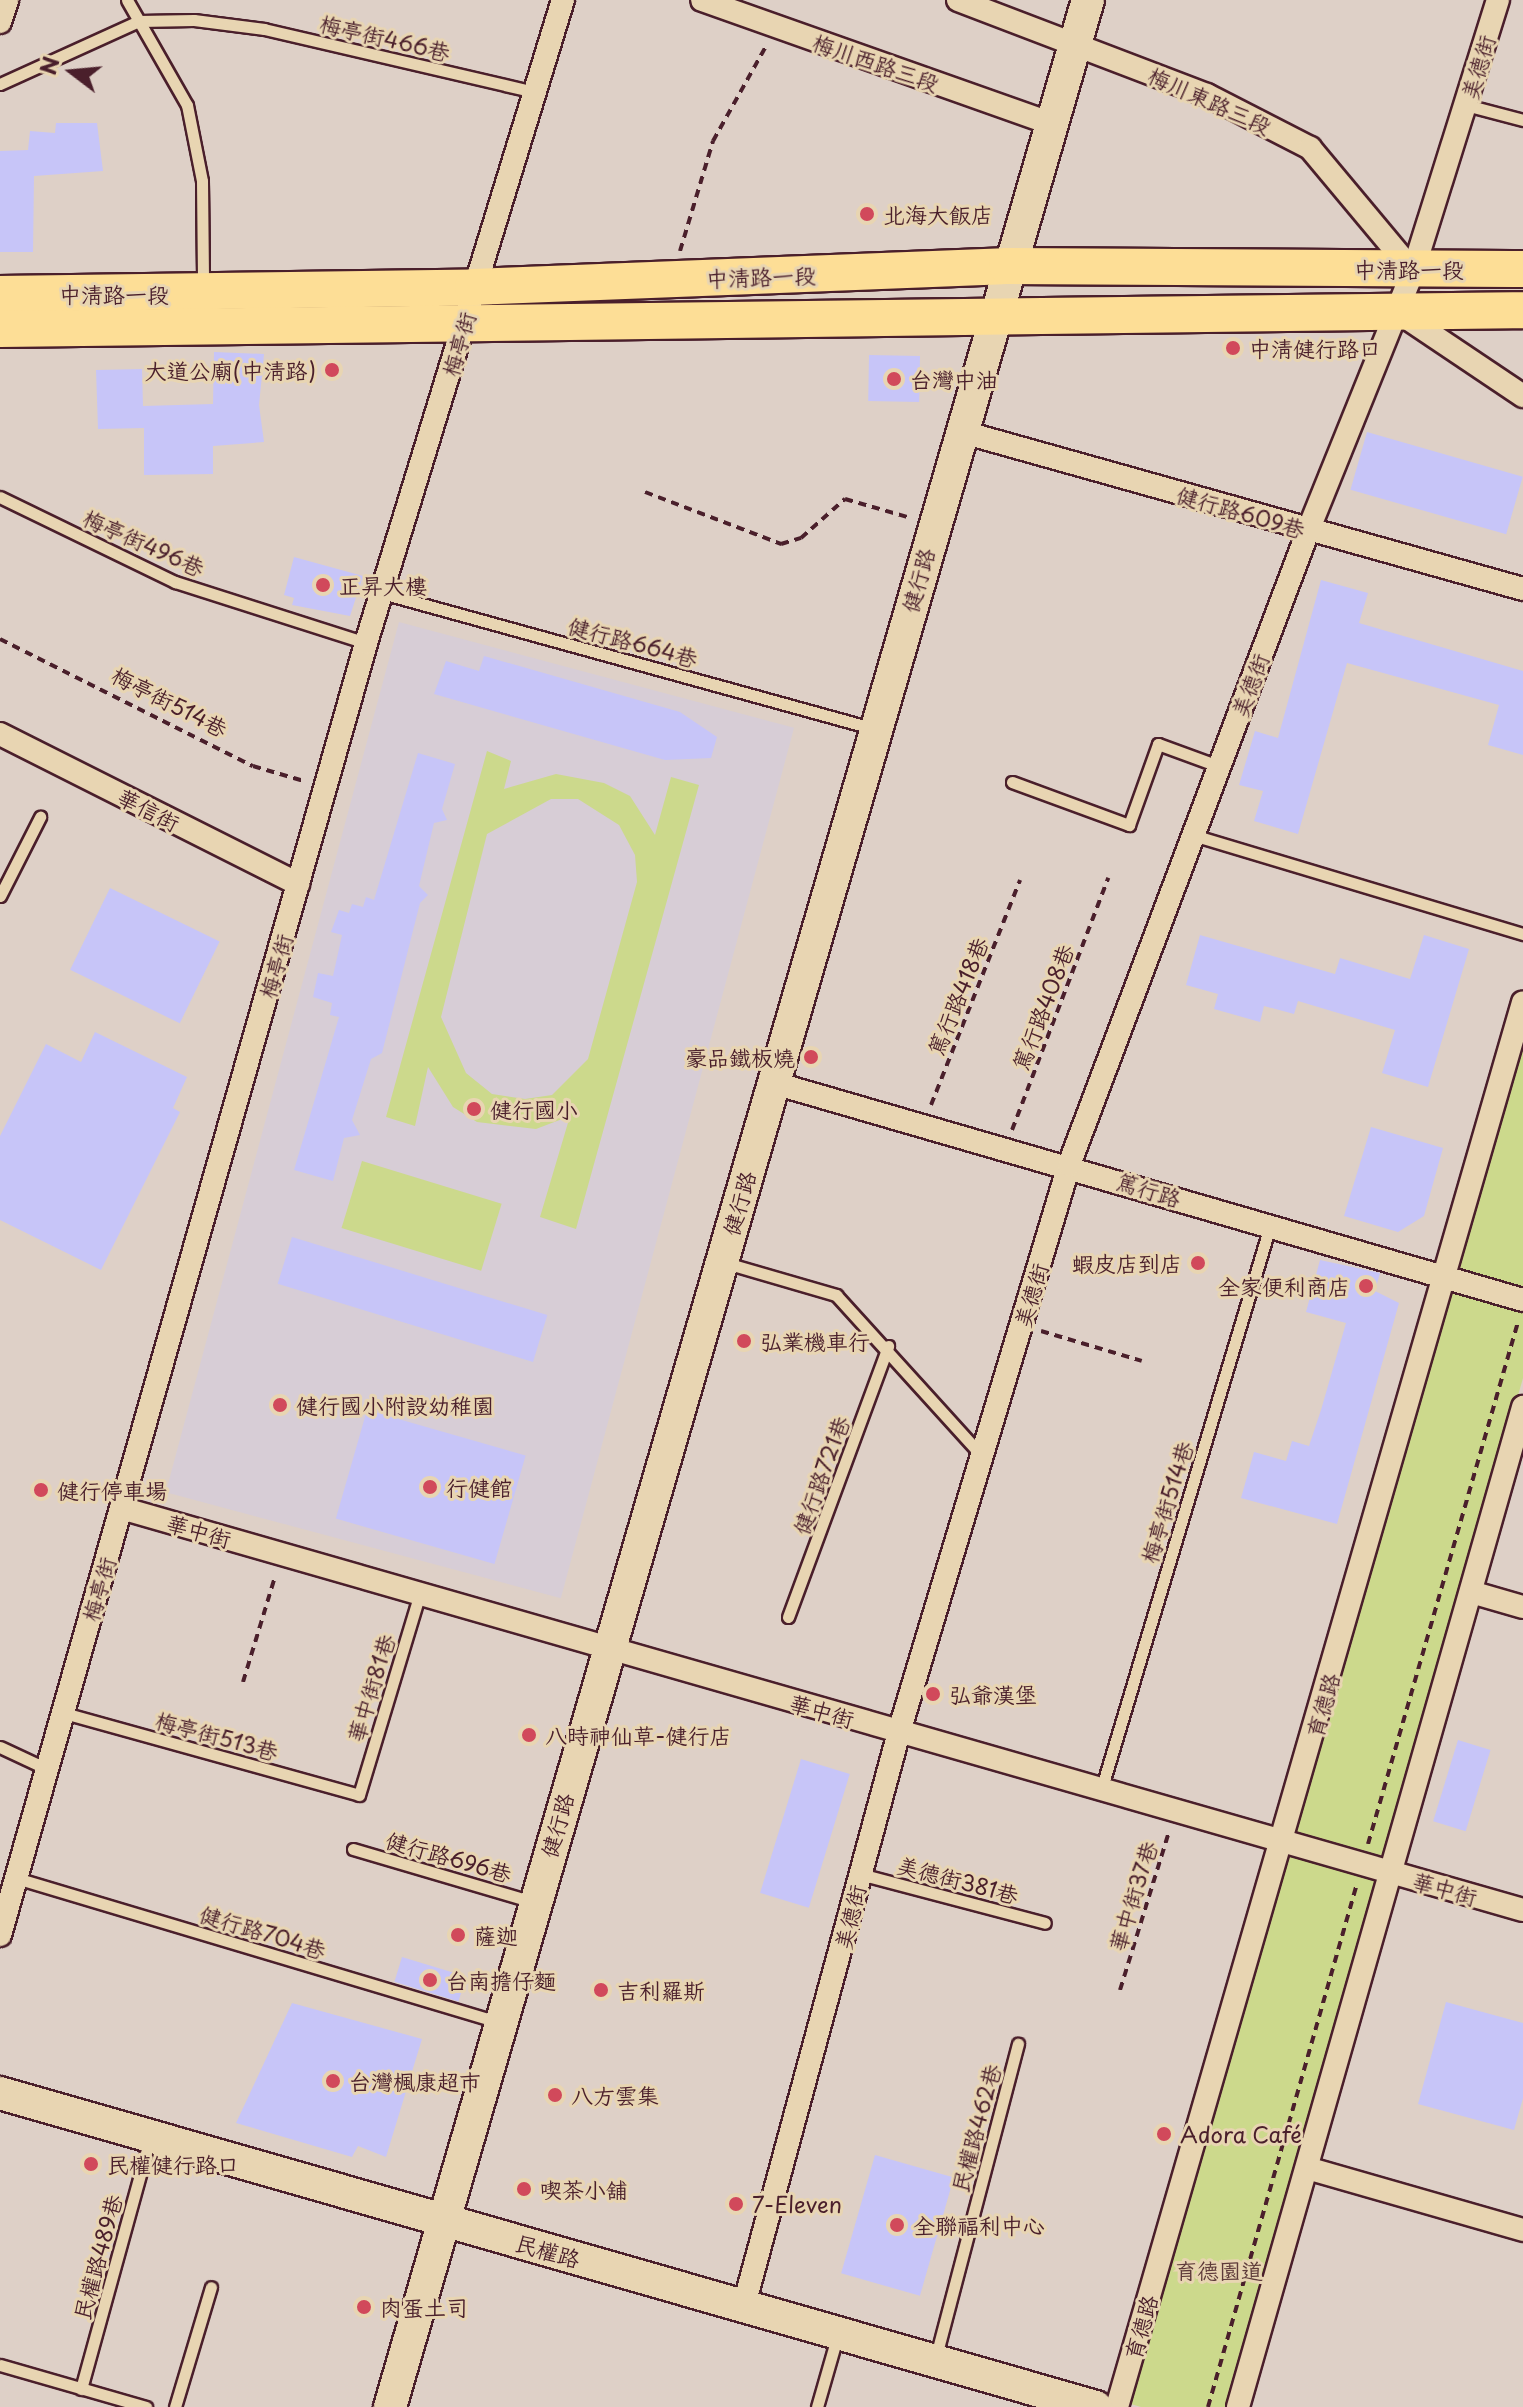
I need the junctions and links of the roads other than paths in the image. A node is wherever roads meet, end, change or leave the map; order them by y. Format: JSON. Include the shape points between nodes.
{"nodes":[{"id":1,"x":7,"y":0,"type":"edge"},
{"id":2,"x":127,"y":0,"type":"edge"},
{"id":3,"x":563,"y":0,"type":"edge"},
{"id":4,"x":702,"y":0,"type":"edge"},
{"id":5,"x":958,"y":0,"type":"edge"},
{"id":6,"x":1088,"y":0,"type":"edge"},
{"id":7,"x":1498,"y":0,"type":"edge"},
{"id":8,"x":139,"y":21,"type":"junction"},
{"id":9,"x":0,"y":22,"type":"edge"},
{"id":10,"x":1075,"y":43,"type":"junction"},
{"id":11,"x":0,"y":84,"type":"edge"},
{"id":12,"x":535,"y":92,"type":"junction"},
{"id":13,"x":1466,"y":105,"type":"junction"},
{"id":14,"x":1523,"y":120,"type":"edge"},
{"id":15,"x":1050,"y":123,"type":"junction"},
{"id":16,"x":1007,"y":266,"type":"junction"},
{"id":17,"x":1523,"y":269,"type":"edge"},
{"id":18,"x":1413,"y":271,"type":"junction"},
{"id":19,"x":203,"y":293,"type":"junction"},
{"id":20,"x":0,"y":294,"type":"edge"},
{"id":21,"x":470,"y":303,"type":"junction"},
{"id":22,"x":1523,"y":310,"type":"edge"},
{"id":23,"x":1397,"y":311,"type":"junction"},
{"id":24,"x":991,"y":318,"type":"junction"},
{"id":25,"x":0,"y":329,"type":"edge"},
{"id":26,"x":1523,"y":396,"type":"edge"},
{"id":27,"x":959,"y":431,"type":"junction"},
{"id":28,"x":0,"y":497,"type":"edge"},
{"id":29,"x":1308,"y":531,"type":"junction"},
{"id":30,"x":1523,"y":589,"type":"edge"},
{"id":31,"x":382,"y":593,"type":"junction"},
{"id":32,"x":366,"y":643,"type":"junction"},
{"id":33,"x":875,"y":729,"type":"junction"},
{"id":34,"x":0,"y":734,"type":"edge"},
{"id":35,"x":1218,"y":766,"type":"junction"},
{"id":36,"x":1012,"y":782,"type":"dead end"},
{"id":37,"x":40,"y":817,"type":"dead end"},
{"id":38,"x":1193,"y":835,"type":"junction"},
{"id":39,"x":298,"y":884,"type":"junction"},
{"id":40,"x":0,"y":896,"type":"edge"},
{"id":41,"x":1523,"y":934,"type":"edge"},
{"id":42,"x":1523,"y":1002,"type":"edge"},
{"id":43,"x":774,"y":1083,"type":"junction"},
{"id":44,"x":1069,"y":1165,"type":"junction"},
{"id":45,"x":1270,"y":1226,"type":"junction"},
{"id":46,"x":721,"y":1262,"type":"junction"},
{"id":47,"x":1443,"y":1278,"type":"junction"},
{"id":48,"x":1523,"y":1300,"type":"edge"},
{"id":49,"x":888,"y":1346,"type":"junction"},
{"id":50,"x":1523,"y":1407,"type":"edge"},
{"id":51,"x":982,"y":1455,"type":"junction"},
{"id":52,"x":121,"y":1508,"type":"junction"},
{"id":53,"x":1471,"y":1592,"type":"junction"},
{"id":54,"x":420,"y":1593,"type":"junction"},
{"id":55,"x":1523,"y":1607,"type":"edge"},
{"id":56,"x":788,"y":1617,"type":"dead end"},
{"id":57,"x":607,"y":1648,"type":"junction"},
{"id":58,"x":64,"y":1713,"type":"junction"},
{"id":59,"x":899,"y":1732,"type":"junction"},
{"id":60,"x":0,"y":1747,"type":"edge"},
{"id":61,"x":47,"y":1769,"type":"junction"},
{"id":62,"x":1101,"y":1790,"type":"junction"},
{"id":63,"x":359,"y":1795,"type":"joint"},
{"id":64,"x":1283,"y":1842,"type":"junction"},
{"id":65,"x":353,"y":1849,"type":"dead end"},
{"id":66,"x":1390,"y":1873,"type":"junction"},
{"id":67,"x":860,"y":1874,"type":"junction"},
{"id":68,"x":16,"y":1878,"type":"junction"},
{"id":69,"x":533,"y":1902,"type":"junction"},
{"id":70,"x":1523,"y":1910,"type":"edge"},
{"id":71,"x":1045,"y":1923,"type":"dead end"},
{"id":72,"x":0,"y":1935,"type":"edge"},
{"id":73,"x":499,"y":2022,"type":"junction"},
{"id":74,"x":1018,"y":2044,"type":"dead end"},
{"id":75,"x":0,"y":2093,"type":"edge"},
{"id":76,"x":151,"y":2137,"type":"junction"},
{"id":77,"x":1307,"y":2168,"type":"junction"},
{"id":78,"x":444,"y":2220,"type":"junction"},
{"id":79,"x":1523,"y":2230,"type":"edge"},
{"id":80,"x":211,"y":2287,"type":"dead end"},
{"id":81,"x":744,"y":2305,"type":"junction"},
{"id":82,"x":838,"y":2333,"type":"junction"},
{"id":83,"x":935,"y":2361,"type":"junction"},
{"id":84,"x":0,"y":2365,"type":"edge"},
{"id":85,"x":81,"y":2389,"type":"junction"},
{"id":86,"x":146,"y":2407,"type":"edge"},
{"id":87,"x":175,"y":2407,"type":"edge"},
{"id":88,"x":390,"y":2407,"type":"edge"},
{"id":89,"x":817,"y":2407,"type":"edge"},
{"id":90,"x":1096,"y":2407,"type":"edge"},
{"id":91,"x":1117,"y":2407,"type":"edge"},
{"id":92,"x":1238,"y":2407,"type":"edge"}],
"edges":[{"from":1,"to":9,"type":"street"},
{"from":2,"to":8,"type":"lane"},
{"from":3,"to":12,"type":"street","name":"梅亭街"},
{"from":4,"to":15,"type":"street","name":"梅川西路三段"},
{"from":5,"to":10,"type":"street","name":"梅川東路三段"},
{"from":6,"to":10,"type":"street","name":"健行路"},
{"from":7,"to":13,"type":"street","name":"美德街"},
{"from":8,"to":11,"type":"lane","name":"梅亭街466巷"},
{"from":8,"to":12,"type":"lane","name":"梅亭街466巷","via":[[264,29]]},
{"from":8,"to":19,"type":"lane","via":[[187,105],[202,181]]},
{"from":10,"to":15,"type":"street","name":"健行路"},
{"from":10,"to":18,"type":"street","name":"梅川東路三段","via":[[1207,95],[1310,148]]},
{"from":12,"to":21,"type":"street","name":"梅亭街"},
{"from":13,"to":14,"type":"lane"},
{"from":13,"to":18,"type":"street","name":"美德街"},
{"from":15,"to":16,"type":"street","name":"健行路"},
{"from":16,"to":18,"type":"main road","name":"中清路一段"},
{"from":16,"to":21,"type":"main road","name":"中清路一段","via":[[672,279]]},
{"from":16,"to":24,"type":"street","name":"健行路"},
{"from":17,"to":18,"type":"main road","name":"中清路一段"},
{"from":18,"to":23,"type":"street","name":"美德街"},
{"from":19,"to":20,"type":"main road","name":"中清路一段"},
{"from":19,"to":21,"type":"main road","name":"中清路一段"},
{"from":21,"to":24,"type":"main road","name":"中清路一段"},
{"from":21,"to":25,"type":"main road","name":"中清路一段"},
{"from":21,"to":31,"type":"street","name":"梅亭街"},
{"from":22,"to":23,"type":"main road","name":"中清路一段"},
{"from":23,"to":24,"type":"main road","name":"中清路一段"},
{"from":23,"to":26,"type":"street"},
{"from":23,"to":29,"type":"street","name":"美德街"},
{"from":24,"to":27,"type":"street","name":"健行路"},
{"from":27,"to":29,"type":"street","name":"健行路609巷"},
{"from":27,"to":33,"type":"street","name":"健行路"},
{"from":28,"to":32,"type":"lane","name":"梅亭街496巷","via":[[175,582]]},
{"from":29,"to":30,"type":"street","name":"健行路609巷"},
{"from":29,"to":35,"type":"street","name":"美德街"},
{"from":31,"to":32,"type":"street","name":"梅亭街"},
{"from":31,"to":33,"type":"lane","name":"健行路664巷"},
{"from":32,"to":39,"type":"street","name":"梅亭街"},
{"from":33,"to":43,"type":"street","name":"健行路"},
{"from":34,"to":39,"type":"street","name":"華信街"},
{"from":35,"to":36,"type":"lane","via":[[1158,744],[1129,825]]},
{"from":35,"to":38,"type":"street","name":"美德街"},
{"from":37,"to":40,"type":"lane"},
{"from":38,"to":41,"type":"lane"},
{"from":38,"to":44,"type":"street","name":"美德街"},
{"from":39,"to":52,"type":"street","name":"梅亭街"},
{"from":42,"to":47,"type":"street","name":"育德路"},
{"from":43,"to":44,"type":"street","name":"篤行路"},
{"from":43,"to":46,"type":"street","name":"健行路"},
{"from":44,"to":45,"type":"street","name":"篤行路"},
{"from":44,"to":51,"type":"street","name":"美德街"},
{"from":45,"to":47,"type":"street","name":"篤行路"},
{"from":45,"to":62,"type":"lane","name":"梅亭街514巷"},
{"from":46,"to":49,"type":"lane","via":[[836,1295]]},
{"from":46,"to":57,"type":"street","name":"健行路"},
{"from":47,"to":48,"type":"street","name":"篤行路"},
{"from":47,"to":64,"type":"street","name":"育德路"},
{"from":49,"to":51,"type":"lane"},
{"from":49,"to":56,"type":"lane","name":"健行路721巷"},
{"from":50,"to":53,"type":"street"},
{"from":51,"to":59,"type":"street","name":"美德街"},
{"from":52,"to":54,"type":"street","name":"華中街"},
{"from":52,"to":58,"type":"street","name":"梅亭街"},
{"from":53,"to":55,"type":"street"},
{"from":53,"to":66,"type":"street"},
{"from":54,"to":57,"type":"street","name":"華中街"},
{"from":54,"to":63,"type":"lane","name":"華中街81巷"},
{"from":57,"to":59,"type":"street","name":"華中街"},
{"from":57,"to":69,"type":"street","name":"健行路"},
{"from":58,"to":61,"type":"street","name":"梅亭街"},
{"from":58,"to":63,"type":"lane","name":"梅亭街513巷"},
{"from":59,"to":62,"type":"street","name":"華中街"},
{"from":59,"to":67,"type":"street","name":"美德街"},
{"from":60,"to":61,"type":"lane"},
{"from":61,"to":68,"type":"street","name":"梅亭街"},
{"from":62,"to":64,"type":"street","name":"華中街"},
{"from":64,"to":66,"type":"street","name":"華中街"},
{"from":64,"to":91,"type":"street","name":"育德路"},
{"from":65,"to":69,"type":"lane","name":"健行路696巷"},
{"from":66,"to":70,"type":"street","name":"華中街"},
{"from":66,"to":77,"type":"street"},
{"from":67,"to":71,"type":"lane","name":"美德街381巷"},
{"from":67,"to":81,"type":"street","name":"美德街"},
{"from":68,"to":72,"type":"street","name":"梅亭街"},
{"from":68,"to":73,"type":"lane","name":"健行路704巷"},
{"from":69,"to":73,"type":"street","name":"健行路"},
{"from":73,"to":78,"type":"street","name":"健行路"},
{"from":74,"to":83,"type":"lane","name":"民權路462巷"},
{"from":75,"to":76,"type":"street","name":"民權路"},
{"from":76,"to":78,"type":"street","name":"民權路"},
{"from":76,"to":85,"type":"lane","name":"民權路489巷"},
{"from":77,"to":79,"type":"street"},
{"from":77,"to":92,"type":"street"},
{"from":78,"to":81,"type":"street","name":"民權路"},
{"from":78,"to":88,"type":"street","name":"健行路"},
{"from":80,"to":87,"type":"lane"},
{"from":81,"to":82,"type":"street","name":"民權路"},
{"from":82,"to":83,"type":"street","name":"民權路"},
{"from":82,"to":89,"type":"lane"},
{"from":83,"to":90,"type":"street","name":"民權路"},
{"from":84,"to":85,"type":"lane"},
{"from":85,"to":86,"type":"lane"}]}
